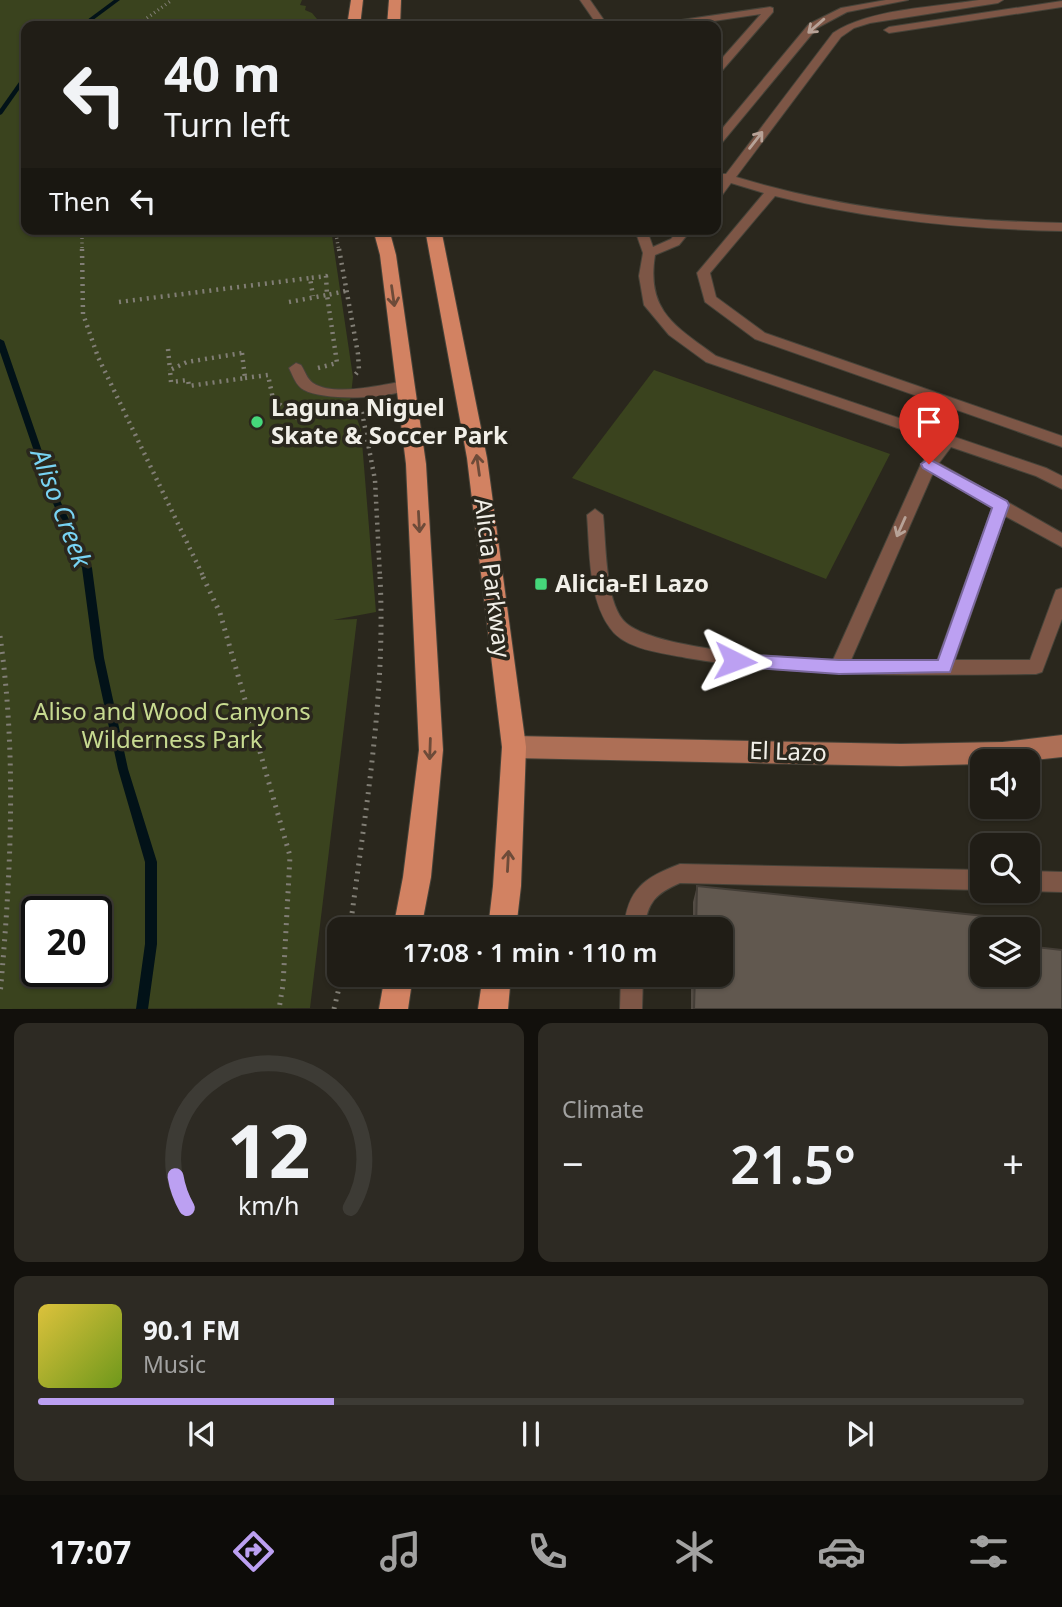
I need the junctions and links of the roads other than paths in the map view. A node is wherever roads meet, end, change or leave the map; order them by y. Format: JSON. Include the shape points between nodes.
{"nodes":[{"id":1,"x":357,"y":0,"type":"edge"},
{"id":2,"x":395,"y":0,"type":"edge"},
{"id":3,"x":585,"y":0,"type":"edge"},
{"id":4,"x":903,"y":0,"type":"edge"},
{"id":5,"x":998,"y":0,"type":"edge"},
{"id":6,"x":1062,"y":4,"type":"edge"},
{"id":7,"x":720,"y":16,"type":"junction"},
{"id":8,"x":355,"y":21,"type":"edge"},
{"id":9,"x":394,"y":21,"type":"edge"},
{"id":10,"x":600,"y":21,"type":"edge"},
{"id":11,"x":690,"y":21,"type":"edge"},
{"id":12,"x":715,"y":21,"type":"edge"},
{"id":13,"x":889,"y":30,"type":"dead end"},
{"id":14,"x":721,"y":65,"type":"edge"},
{"id":15,"x":721,"y":137,"type":"edge"},
{"id":16,"x":721,"y":177,"type":"edge"},
{"id":17,"x":772,"y":191,"type":"junction"},
{"id":18,"x":1062,"y":227,"type":"edge"},
{"id":19,"x":382,"y":235,"type":"edge"},
{"id":20,"x":434,"y":235,"type":"edge"},
{"id":21,"x":643,"y":235,"type":"edge"},
{"id":22,"x":681,"y":235,"type":"edge"},
{"id":23,"x":649,"y":253,"type":"junction"},
{"id":24,"x":296,"y":368,"type":"dead end"},
{"id":25,"x":405,"y":386,"type":"junction"},
{"id":26,"x":948,"y":440,"type":"junction"},
{"id":27,"x":1062,"y":442,"type":"edge"},
{"id":28,"x":929,"y":464,"type":"junction"},
{"id":29,"x":1062,"y":483,"type":"edge"},
{"id":30,"x":1001,"y":505,"type":"junction"},
{"id":31,"x":595,"y":515,"type":"dead end"},
{"id":32,"x":1062,"y":540,"type":"edge"},
{"id":33,"x":1062,"y":595,"type":"edge"},
{"id":34,"x":839,"y":667,"type":"junction"},
{"id":35,"x":944,"y":667,"type":"junction"},
{"id":36,"x":1062,"y":746,"type":"edge"},
{"id":37,"x":514,"y":747,"type":"junction"},
{"id":38,"x":970,"y":880,"type":"edge"},
{"id":39,"x":1040,"y":881,"type":"edge"},
{"id":40,"x":1062,"y":882,"type":"edge"},
{"id":41,"x":409,"y":917,"type":"edge"},
{"id":42,"x":503,"y":917,"type":"edge"},
{"id":43,"x":635,"y":917,"type":"edge"},
{"id":44,"x":397,"y":987,"type":"edge"},
{"id":45,"x":496,"y":987,"type":"edge"},
{"id":46,"x":632,"y":987,"type":"edge"},
{"id":47,"x":393,"y":1009,"type":"edge"},
{"id":48,"x":493,"y":1009,"type":"edge"},
{"id":49,"x":631,"y":1009,"type":"edge"}],
"edges":[{"from":1,"to":8,"type":"main road"},
{"from":2,"to":9,"type":"main road"},
{"from":3,"to":10,"type":"lane"},
{"from":4,"to":15,"type":"lane","one_way":true,"via":[[844,10],[813,26]]},
{"from":16,"to":5,"type":"lane","one_way":true,"via":[[837,35],[850,26]]},
{"from":6,"to":13,"type":"lane"},
{"from":7,"to":11,"type":"lane"},
{"from":7,"to":12,"type":"lane"},
{"from":7,"to":14,"type":"lane","via":[[770,10]]},
{"from":16,"to":17,"type":"lane"},
{"from":17,"to":18,"type":"lane","via":[[889,215],[988,226]]},
{"from":17,"to":27,"type":"lane","via":[[703,273],[710,299],[760,337]]},
{"from":19,"to":25,"type":"main road","one_way":true},
{"from":37,"to":20,"type":"main road","name":"Alicia Parkway","one_way":true,"via":[[477,458]]},
{"from":21,"to":23,"type":"lane"},
{"from":22,"to":23,"type":"lane","via":[[676,242]]},
{"from":23,"to":26,"type":"lane","via":[[645,276],[652,305],[674,332],[712,359]]},
{"from":24,"to":25,"type":"lane","via":[[304,385],[318,391],[350,385]]},
{"from":25,"to":41,"type":"main road","one_way":true,"via":[[416,464],[431,750]]},
{"from":26,"to":28,"type":"lane"},
{"from":26,"to":29,"type":"lane"},
{"from":28,"to":30,"type":"lane"},
{"from":28,"to":34,"type":"lane","one_way":true},
{"from":30,"to":32,"type":"lane"},
{"from":30,"to":35,"type":"lane"},
{"from":31,"to":34,"type":"lane","via":[[604,592],[611,615],[623,632],[735,661]]},
{"from":33,"to":35,"type":"lane","via":[[1036,667]]},
{"from":34,"to":35,"type":"lane"},
{"from":36,"to":37,"type":"street","name":"El Lazo","via":[[1003,753],[901,755]]},
{"from":42,"to":37,"type":"main road","name":"Alicia Parkway","one_way":true},
{"from":38,"to":43,"type":"lane","via":[[680,873],[644,893]]},
{"from":39,"to":40,"type":"lane"},
{"from":44,"to":47,"type":"main road"},
{"from":45,"to":48,"type":"main road"},
{"from":46,"to":49,"type":"lane"}]}
